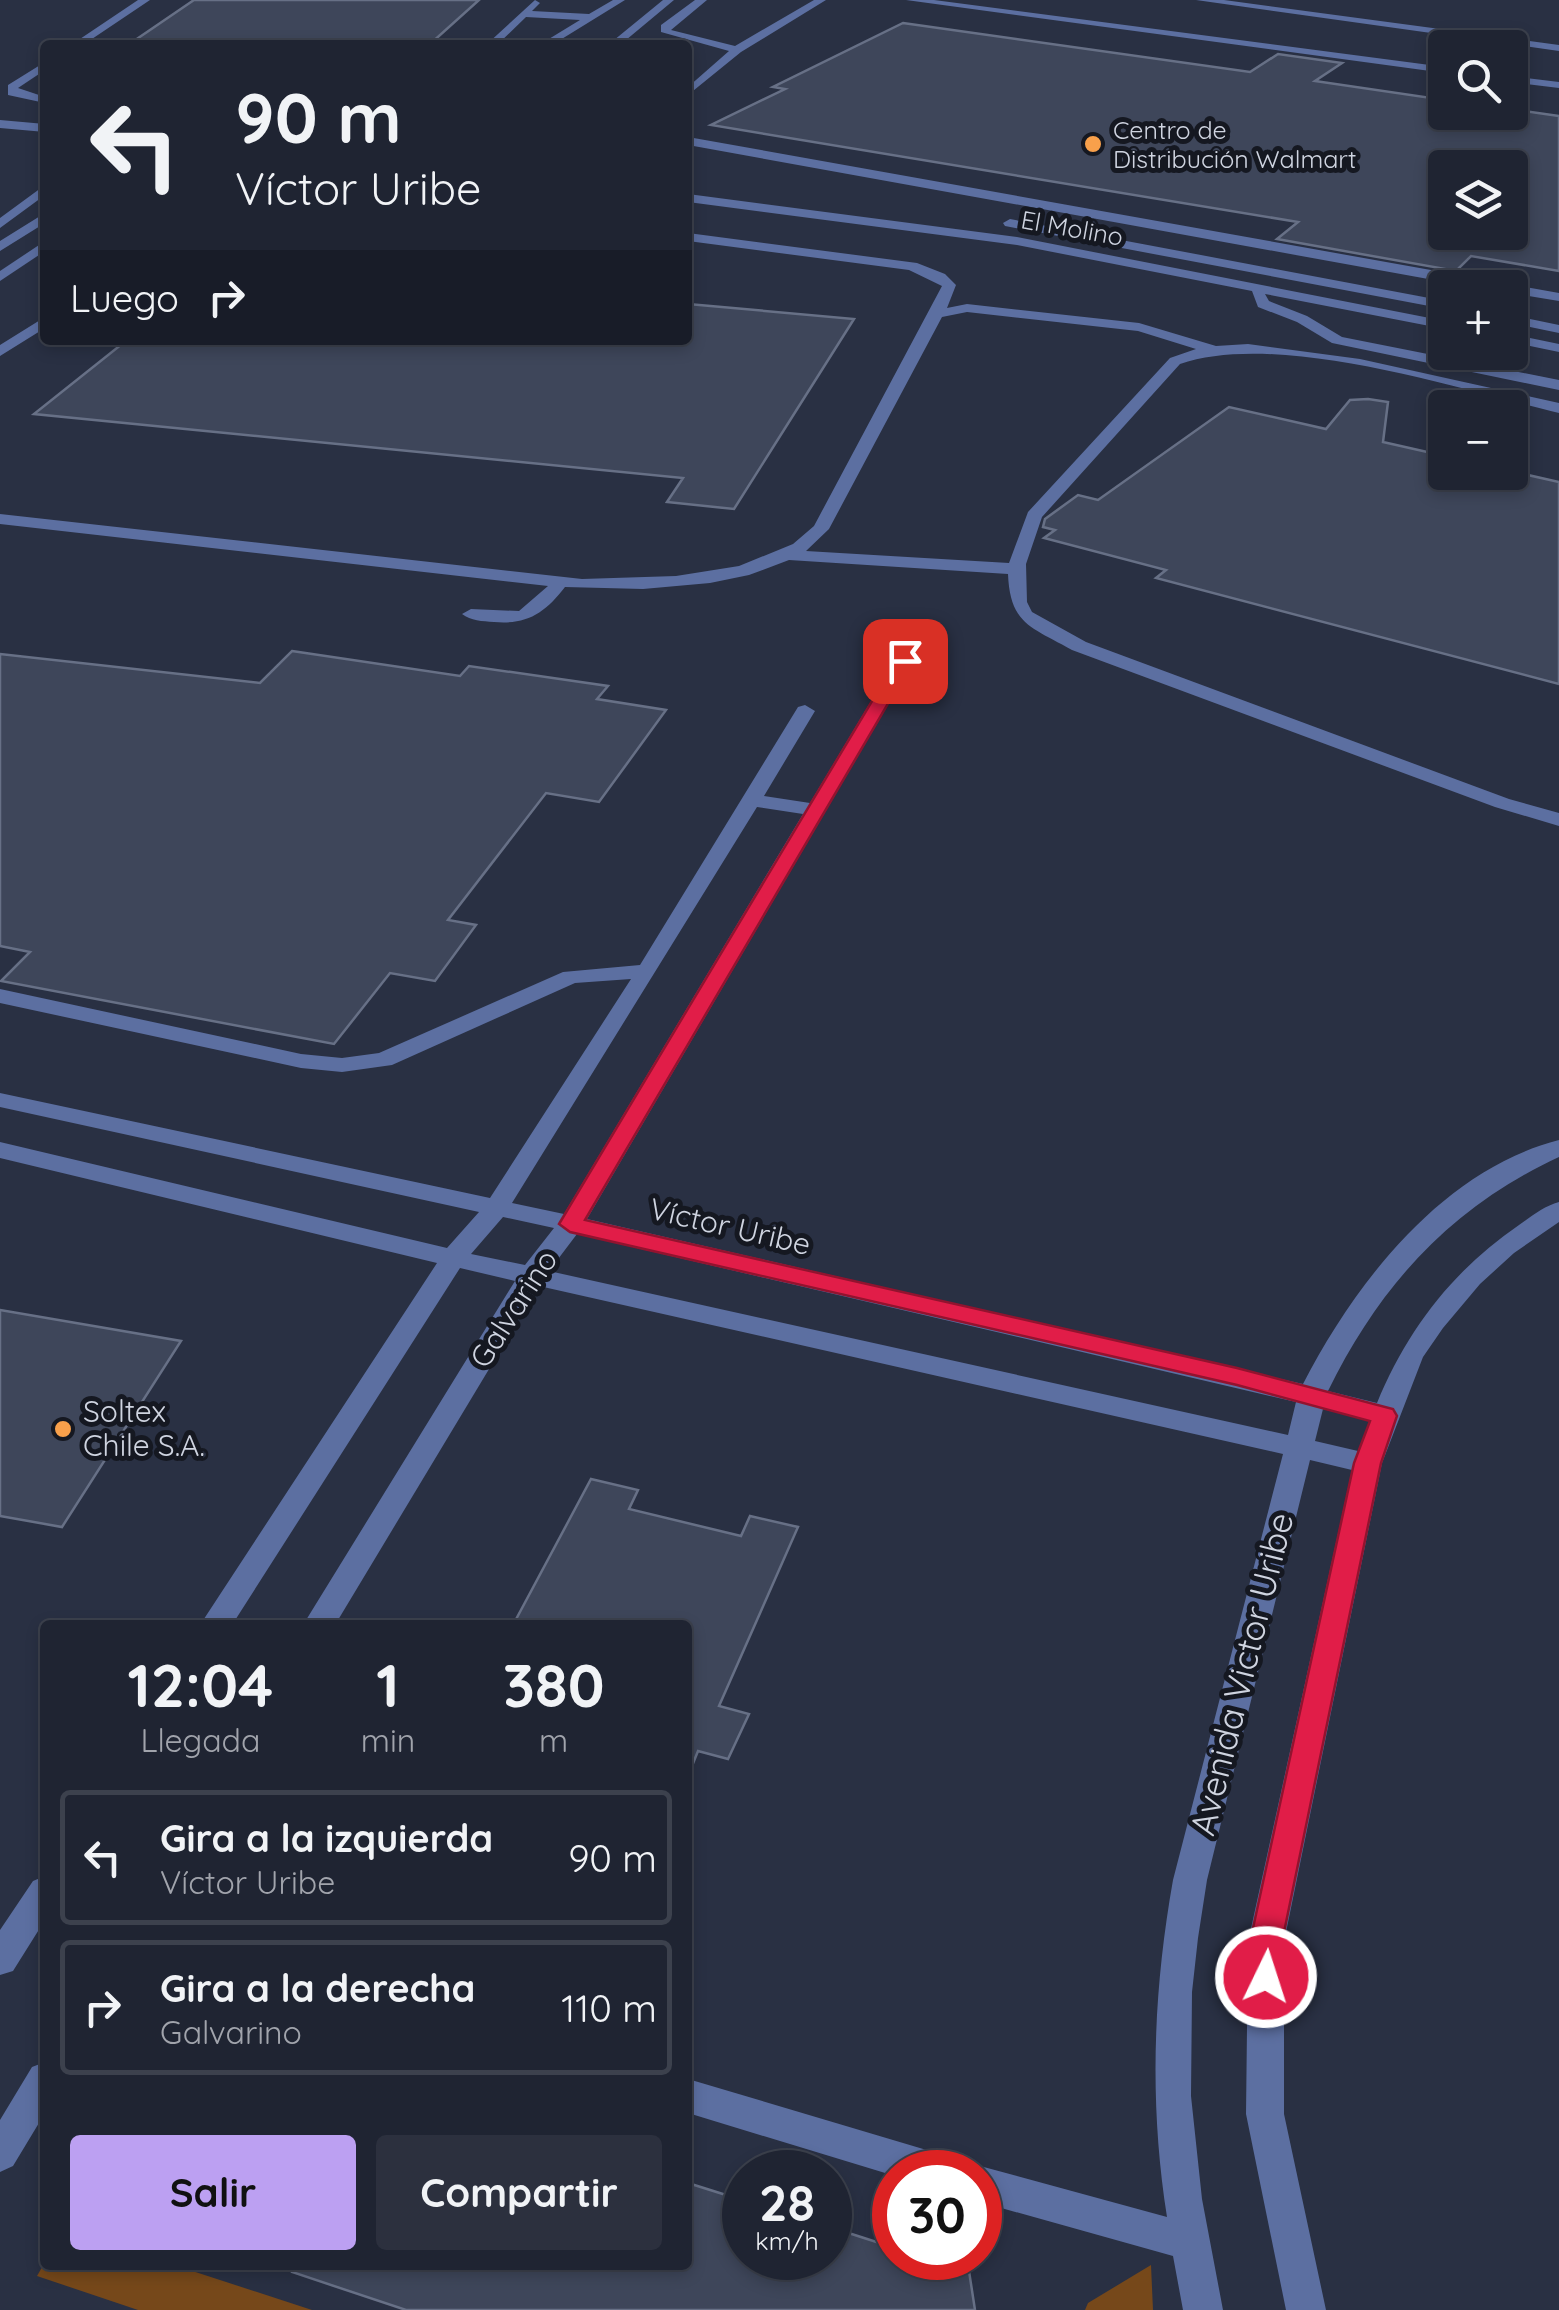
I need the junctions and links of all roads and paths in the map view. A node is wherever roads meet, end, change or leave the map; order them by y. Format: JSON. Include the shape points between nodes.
{"nodes":[{"id":1,"x":145,"y":0,"type":"edge"},
{"id":2,"x":539,"y":0,"type":"edge"},
{"id":3,"x":620,"y":0,"type":"edge"},
{"id":4,"x":668,"y":0,"type":"edge"},
{"id":5,"x":702,"y":0,"type":"edge"},
{"id":6,"x":821,"y":0,"type":"edge"},
{"id":7,"x":911,"y":0,"type":"edge"},
{"id":8,"x":1201,"y":0,"type":"edge"},
{"id":9,"x":1038,"y":5,"type":"dead end"},
{"id":10,"x":1025,"y":13,"type":"junction"},
{"id":11,"x":524,"y":14,"type":"junction"},
{"id":12,"x":591,"y":17,"type":"junction"},
{"id":13,"x":84,"y":40,"type":"edge"},
{"id":14,"x":496,"y":40,"type":"edge"},
{"id":15,"x":552,"y":40,"type":"edge"},
{"id":16,"x":619,"y":40,"type":"edge"},
{"id":17,"x":1559,"y":48,"type":"edge"},
{"id":18,"x":737,"y":50,"type":"junction"},
{"id":19,"x":40,"y":68,"type":"edge"},
{"id":20,"x":1428,"y":68,"type":"edge"},
{"id":21,"x":1528,"y":81,"type":"edge"},
{"id":22,"x":1559,"y":86,"type":"edge"},
{"id":23,"x":692,"y":89,"type":"edge"},
{"id":24,"x":40,"y":99,"type":"edge"},
{"id":25,"x":0,"y":111,"type":"edge"},
{"id":26,"x":38,"y":114,"type":"edge"},
{"id":27,"x":0,"y":122,"type":"edge"},
{"id":28,"x":40,"y":127,"type":"edge"},
{"id":29,"x":692,"y":142,"type":"edge"},
{"id":30,"x":692,"y":184,"type":"edge"},
{"id":31,"x":40,"y":191,"type":"edge"},
{"id":32,"x":40,"y":192,"type":"edge"},
{"id":33,"x":692,"y":199,"type":"edge"},
{"id":34,"x":826,"y":200,"type":"dead end"},
{"id":35,"x":0,"y":209,"type":"edge"},
{"id":36,"x":40,"y":220,"type":"edge"},
{"id":37,"x":992,"y":220,"type":"dead end"},
{"id":38,"x":0,"y":224,"type":"edge"},
{"id":39,"x":1052,"y":230,"type":"junction"},
{"id":40,"x":692,"y":238,"type":"edge"},
{"id":41,"x":1022,"y":242,"type":"junction"},
{"id":42,"x":0,"y":247,"type":"edge"},
{"id":43,"x":40,"y":249,"type":"edge"},
{"id":44,"x":1428,"y":274,"type":"edge"},
{"id":45,"x":0,"y":277,"type":"edge"},
{"id":46,"x":1263,"y":288,"type":"junction"},
{"id":47,"x":1528,"y":292,"type":"edge"},
{"id":48,"x":1559,"y":297,"type":"edge"},
{"id":49,"x":1428,"y":303,"type":"edge"},
{"id":50,"x":937,"y":314,"type":"junction"},
{"id":51,"x":1528,"y":323,"type":"edge"},
{"id":52,"x":40,"y":324,"type":"edge"},
{"id":53,"x":1357,"y":325,"type":"junction"},
{"id":54,"x":1428,"y":325,"type":"edge"},
{"id":55,"x":1559,"y":329,"type":"edge"},
{"id":56,"x":1528,"y":342,"type":"edge"},
{"id":57,"x":1210,"y":348,"type":"junction"},
{"id":58,"x":1559,"y":348,"type":"edge"},
{"id":59,"x":0,"y":352,"type":"edge"},
{"id":60,"x":1559,"y":384,"type":"edge"},
{"id":61,"x":1559,"y":408,"type":"edge"},
{"id":62,"x":0,"y":519,"type":"edge"},
{"id":63,"x":790,"y":555,"type":"junction"},
{"id":64,"x":1017,"y":569,"type":"junction"},
{"id":65,"x":560,"y":582,"type":"junction"},
{"id":66,"x":471,"y":614,"type":"dead end"},
{"id":67,"x":922,"y":631,"type":"dead end"},
{"id":68,"x":805,"y":711,"type":"dead end"},
{"id":69,"x":752,"y":800,"type":"junction"},
{"id":70,"x":817,"y":810,"type":"junction"},
{"id":71,"x":1559,"y":820,"type":"edge"},
{"id":72,"x":648,"y":972,"type":"junction"},
{"id":73,"x":0,"y":996,"type":"edge"},
{"id":74,"x":0,"y":1100,"type":"edge"},
{"id":75,"x":1559,"y":1148,"type":"edge"},
{"id":76,"x":4,"y":1157,"type":"edge"},
{"id":77,"x":495,"y":1210,"type":"junction"},
{"id":78,"x":1559,"y":1210,"type":"edge"},
{"id":79,"x":570,"y":1224,"type":"junction"},
{"id":80,"x":452,"y":1258,"type":"junction"},
{"id":81,"x":533,"y":1273,"type":"junction"},
{"id":82,"x":1312,"y":1395,"type":"junction"},
{"id":83,"x":1384,"y":1416,"type":"junction"},
{"id":84,"x":1297,"y":1448,"type":"junction"},
{"id":85,"x":1368,"y":1463,"type":"junction"},
{"id":86,"x":219,"y":1620,"type":"edge"},
{"id":87,"x":322,"y":1620,"type":"edge"},
{"id":88,"x":40,"y":1898,"type":"edge"},
{"id":89,"x":0,"y":1960,"type":"edge"},
{"id":90,"x":40,"y":2087,"type":"edge"},
{"id":91,"x":692,"y":2097,"type":"edge"},
{"id":92,"x":872,"y":2151,"type":"edge"},
{"id":93,"x":0,"y":2154,"type":"edge"},
{"id":94,"x":1002,"y":2191,"type":"edge"},
{"id":95,"x":1189,"y":2241,"type":"junction"},
{"id":96,"x":1204,"y":2310,"type":"edge"},
{"id":97,"x":1306,"y":2310,"type":"edge"}],
"edges":[{"from":1,"to":13,"type":"street"},
{"from":2,"to":11,"type":"street"},
{"from":3,"to":12,"type":"street"},
{"from":4,"to":16,"type":"street"},
{"from":5,"to":18,"type":"street","via":[[665,26],[666,32]]},
{"from":6,"to":18,"type":"street"},
{"from":7,"to":10,"type":"street"},
{"from":8,"to":17,"type":"street"},
{"from":9,"to":10,"type":"street"},
{"from":10,"to":20,"type":"street"},
{"from":11,"to":12,"type":"street"},
{"from":11,"to":14,"type":"street"},
{"from":12,"to":15,"type":"street"},
{"from":18,"to":23,"type":"street"},
{"from":19,"to":24,"type":"street","via":[[12,86],[12,93]]},
{"from":21,"to":22,"type":"street"},
{"from":25,"to":26,"type":"street"},
{"from":26,"to":27,"type":"street"},
{"from":27,"to":28,"type":"street"},
{"from":29,"to":44,"type":"street"},
{"from":30,"to":34,"type":"street"},
{"from":31,"to":35,"type":"street"},
{"from":32,"to":38,"type":"street"},
{"from":33,"to":41,"type":"street","name":"El Molino"},
{"from":36,"to":42,"type":"street"},
{"from":37,"to":39,"type":"street","name":"El Molino"},
{"from":39,"to":41,"type":"street","via":[[1029,232]]},
{"from":39,"to":49,"type":"street","name":"El Molino"},
{"from":40,"to":50,"type":"street","via":[[912,266],[948,285]]},
{"from":41,"to":46,"type":"street","name":"El Molino"},
{"from":43,"to":45,"type":"street"},
{"from":46,"to":53,"type":"street","name":"El Molino"},
{"from":46,"to":53,"type":"street","via":[[1258,293],[1264,304],[1302,319]]},
{"from":47,"to":48,"type":"street"},
{"from":50,"to":57,"type":"street","via":[[967,308],[1072,318],[1168,333]]},
{"from":50,"to":63,"type":"street","via":[[821,529]]},
{"from":51,"to":55,"type":"street"},
{"from":52,"to":59,"type":"street"},
{"from":53,"to":54,"type":"street","name":"El Molino"},
{"from":53,"to":60,"type":"street"},
{"from":56,"to":58,"type":"street"},
{"from":57,"to":61,"type":"street","via":[[1297,352]]},
{"from":57,"to":64,"type":"street","via":[[1175,361],[1034,516]]},
{"from":62,"to":65,"type":"street"},
{"from":63,"to":64,"type":"street"},
{"from":63,"to":65,"type":"street","via":[[731,572],[640,584]]},
{"from":64,"to":71,"type":"street","via":[[1025,616],[1079,646]]},
{"from":65,"to":66,"type":"street","via":[[538,612]]},
{"from":67,"to":70,"type":"street","name":"Galvarino"},
{"from":68,"to":69,"type":"street"},
{"from":69,"to":70,"type":"street"},
{"from":69,"to":72,"type":"street"},
{"from":70,"to":79,"type":"street","name":"Galvarino"},
{"from":72,"to":73,"type":"street","via":[[570,977],[384,1060],[342,1066]]},
{"from":72,"to":77,"type":"street"},
{"from":74,"to":77,"type":"street","name":"Víctor Uribe"},
{"from":75,"to":82,"type":"street","name":"Avenida Victor Uribe","via":[[1462,1200],[1411,1245],[1361,1302]]},
{"from":76,"to":80,"type":"street"},
{"from":77,"to":79,"type":"street","name":"Víctor Uribe"},
{"from":77,"to":80,"type":"street"},
{"from":78,"to":83,"type":"street","via":[[1470,1278],[1410,1356]]},
{"from":79,"to":81,"type":"street","name":"Galvarino"},
{"from":79,"to":82,"type":"street","name":"Víctor Uribe"},
{"from":80,"to":81,"type":"street"},
{"from":80,"to":86,"type":"street"},
{"from":81,"to":84,"type":"street"},
{"from":81,"to":87,"type":"street","name":"Galvarino"},
{"from":82,"to":83,"type":"street","name":"Víctor Uribe"},
{"from":82,"to":84,"type":"street","name":"Avenida Victor Uribe"},
{"from":83,"to":85,"type":"street"},
{"from":84,"to":85,"type":"street"},
{"from":84,"to":95,"type":"street","name":"Avenida Victor Uribe","via":[[1175,1958],[1171,2105]]},
{"from":85,"to":97,"type":"street","via":[[1266,1942],[1265,2114]]},
{"from":88,"to":89,"type":"street"},
{"from":90,"to":93,"type":"street"},
{"from":91,"to":92,"type":"street"},
{"from":94,"to":95,"type":"street"},
{"from":95,"to":96,"type":"street","name":"Avenida Victor Uribe"}]}
